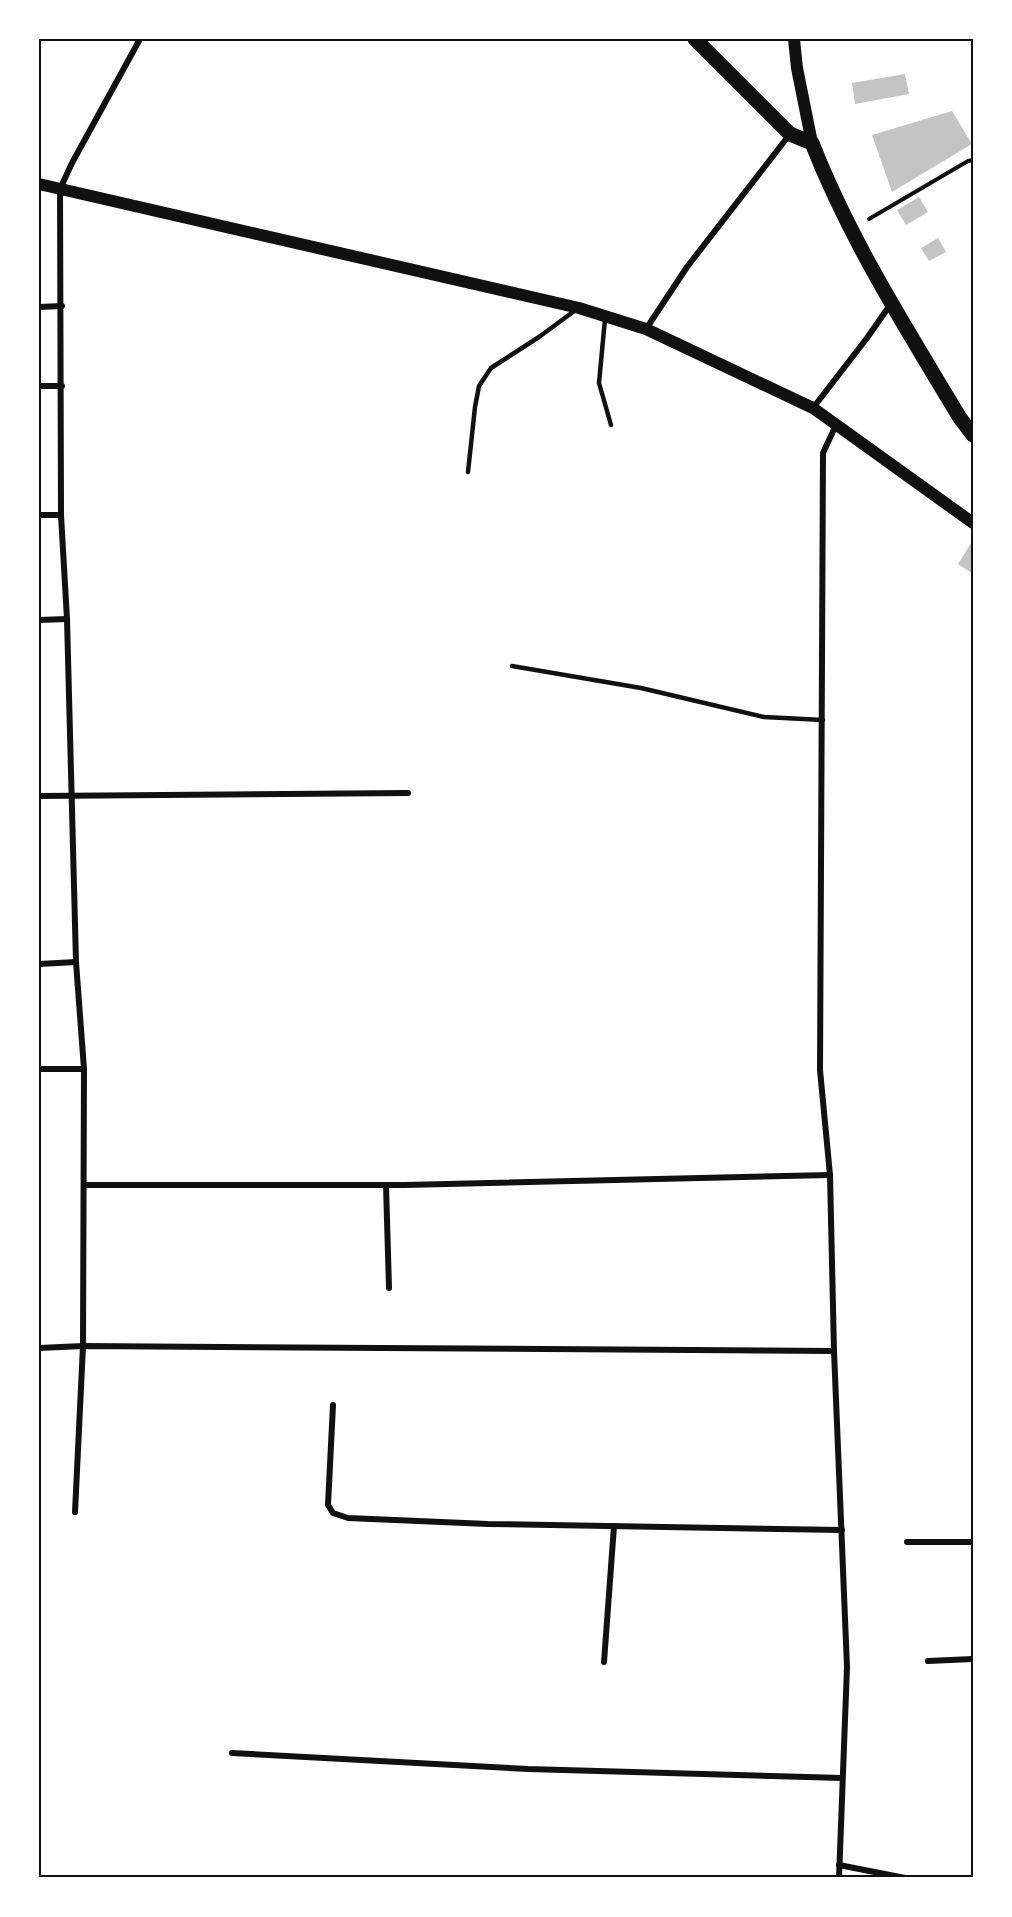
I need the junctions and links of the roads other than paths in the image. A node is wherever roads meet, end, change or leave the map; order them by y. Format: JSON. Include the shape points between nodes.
{"nodes":[{"id":1,"x":140,"y":39,"type":"edge"},
{"id":2,"x":694,"y":39,"type":"edge"},
{"id":3,"x":794,"y":39,"type":"edge"},
{"id":4,"x":790,"y":134,"type":"junction"},
{"id":5,"x":812,"y":143,"type":"junction"},
{"id":6,"x":39,"y":184,"type":"edge"},
{"id":7,"x":60,"y":189,"type":"junction"},
{"id":8,"x":891,"y":303,"type":"junction"},
{"id":9,"x":62,"y":306,"type":"junction"},
{"id":10,"x":39,"y":307,"type":"edge"},
{"id":11,"x":579,"y":308,"type":"junction"},
{"id":12,"x":605,"y":316,"type":"junction"},
{"id":13,"x":646,"y":329,"type":"junction"},
{"id":14,"x":39,"y":386,"type":"edge"},
{"id":15,"x":62,"y":386,"type":"junction"},
{"id":16,"x":813,"y":408,"type":"junction"},
{"id":17,"x":611,"y":425,"type":"dead end"},
{"id":18,"x":836,"y":425,"type":"junction"},
{"id":19,"x":973,"y":435,"type":"edge"},
{"id":20,"x":468,"y":472,"type":"dead end"},
{"id":21,"x":39,"y":515,"type":"edge"},
{"id":22,"x":62,"y":515,"type":"junction"},
{"id":23,"x":973,"y":523,"type":"edge"},
{"id":24,"x":67,"y":619,"type":"junction"},
{"id":25,"x":39,"y":620,"type":"edge"},
{"id":26,"x":512,"y":666,"type":"dead end"},
{"id":27,"x":823,"y":720,"type":"junction"},
{"id":28,"x":408,"y":793,"type":"dead end"},
{"id":29,"x":39,"y":796,"type":"edge"},
{"id":30,"x":72,"y":796,"type":"junction"},
{"id":31,"x":76,"y":962,"type":"junction"},
{"id":32,"x":39,"y":964,"type":"edge"},
{"id":33,"x":39,"y":1069,"type":"edge"},
{"id":34,"x":84,"y":1069,"type":"junction"},
{"id":35,"x":830,"y":1175,"type":"junction"},
{"id":36,"x":85,"y":1185,"type":"junction"},
{"id":37,"x":386,"y":1185,"type":"junction"},
{"id":38,"x":389,"y":1288,"type":"dead end"},
{"id":39,"x":83,"y":1346,"type":"junction"},
{"id":40,"x":39,"y":1348,"type":"edge"},
{"id":41,"x":834,"y":1351,"type":"junction"},
{"id":42,"x":333,"y":1405,"type":"dead end"},
{"id":43,"x":75,"y":1512,"type":"dead end"},
{"id":44,"x":614,"y":1526,"type":"junction"},
{"id":45,"x":842,"y":1530,"type":"junction"},
{"id":46,"x":907,"y":1542,"type":"dead end"},
{"id":47,"x":973,"y":1542,"type":"edge"},
{"id":48,"x":973,"y":1659,"type":"edge"},
{"id":49,"x":928,"y":1661,"type":"dead end"},
{"id":50,"x":604,"y":1662,"type":"dead end"},
{"id":51,"x":232,"y":1753,"type":"dead end"},
{"id":52,"x":842,"y":1778,"type":"junction"},
{"id":53,"x":839,"y":1865,"type":"junction"},
{"id":54,"x":839,"y":1878,"type":"edge"},
{"id":55,"x":905,"y":1878,"type":"edge"}],
"edges":[{"from":1,"to":7,"type":"street"},
{"from":2,"to":4,"type":"main road"},
{"from":3,"to":5,"type":"main road"},
{"from":4,"to":5,"type":"main road"},
{"from":4,"to":13,"type":"street","via":[[687,267]]},
{"from":5,"to":8,"type":"main road","via":[[850,230]]},
{"from":6,"to":7,"type":"main road"},
{"from":7,"to":9,"type":"street"},
{"from":7,"to":11,"type":"main road"},
{"from":8,"to":16,"type":"street"},
{"from":8,"to":19,"type":"main road"},
{"from":9,"to":10,"type":"street"},
{"from":9,"to":15,"type":"street"},
{"from":11,"to":12,"type":"main road"},
{"from":11,"to":20,"type":"lane","via":[[491,368],[479,386]]},
{"from":12,"to":13,"type":"main road"},
{"from":12,"to":17,"type":"lane","via":[[599,383]]},
{"from":13,"to":16,"type":"main road"},
{"from":14,"to":15,"type":"street"},
{"from":15,"to":22,"type":"street"},
{"from":16,"to":18,"type":"main road"},
{"from":18,"to":23,"type":"main road"},
{"from":18,"to":27,"type":"street","via":[[823,453]]},
{"from":21,"to":22,"type":"street"},
{"from":22,"to":24,"type":"street"},
{"from":24,"to":25,"type":"street"},
{"from":24,"to":30,"type":"street"},
{"from":26,"to":27,"type":"lane","via":[[641,688],[764,717]]},
{"from":27,"to":35,"type":"street","via":[[820,1070]]},
{"from":28,"to":30,"type":"street"},
{"from":29,"to":30,"type":"street"},
{"from":30,"to":31,"type":"street"},
{"from":31,"to":32,"type":"street"},
{"from":31,"to":34,"type":"street"},
{"from":33,"to":34,"type":"street"},
{"from":34,"to":36,"type":"street"},
{"from":35,"to":37,"type":"street"},
{"from":35,"to":41,"type":"street"},
{"from":36,"to":37,"type":"street"},
{"from":36,"to":39,"type":"street"},
{"from":37,"to":38,"type":"street"},
{"from":39,"to":40,"type":"street"},
{"from":39,"to":41,"type":"street"},
{"from":39,"to":43,"type":"street"},
{"from":41,"to":45,"type":"street"},
{"from":42,"to":44,"type":"street","via":[[328,1505],[333,1513],[382,1521]]},
{"from":44,"to":45,"type":"street"},
{"from":44,"to":50,"type":"street"},
{"from":45,"to":52,"type":"street","via":[[847,1667]]},
{"from":46,"to":47,"type":"street"},
{"from":48,"to":49,"type":"street"},
{"from":51,"to":52,"type":"street","via":[[528,1769]]},
{"from":52,"to":53,"type":"street"},
{"from":53,"to":54,"type":"street"},
{"from":53,"to":55,"type":"street"}]}
